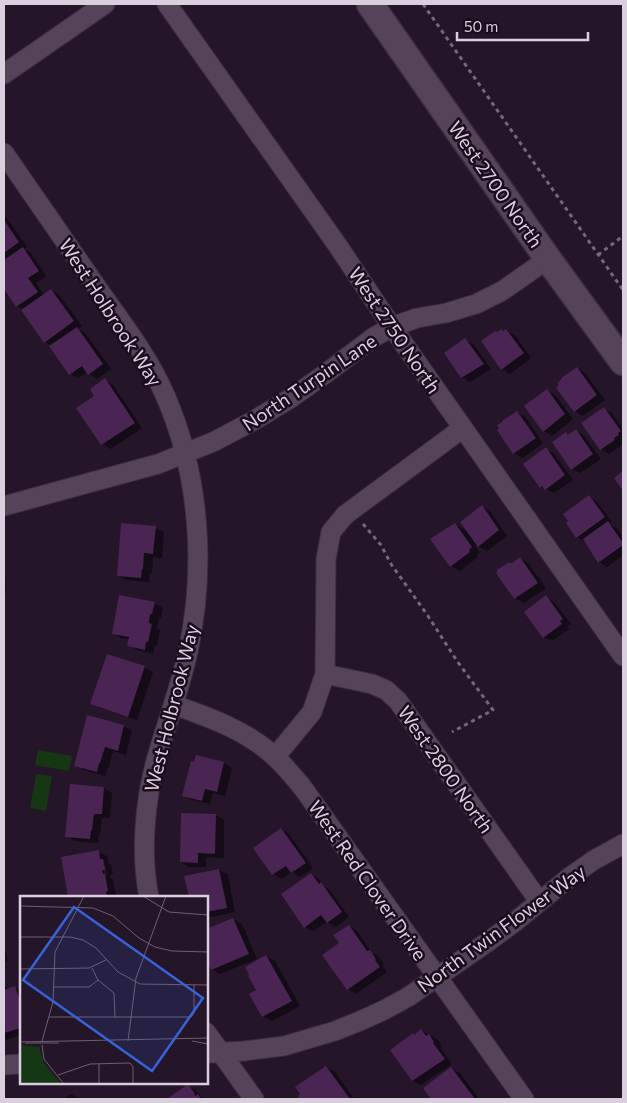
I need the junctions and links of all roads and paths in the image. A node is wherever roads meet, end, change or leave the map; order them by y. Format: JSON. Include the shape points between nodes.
{"nodes":[{"id":1,"x":106,"y":4,"type":"edge"},
{"id":2,"x":167,"y":4,"type":"edge"},
{"id":3,"x":370,"y":4,"type":"edge"},
{"id":4,"x":423,"y":4,"type":"edge"},
{"id":5,"x":4,"y":74,"type":"edge"},
{"id":6,"x":4,"y":153,"type":"edge"},
{"id":7,"x":623,"y":236,"type":"edge"},
{"id":8,"x":598,"y":255,"type":"junction"},
{"id":9,"x":548,"y":258,"type":"junction"},
{"id":10,"x":623,"y":290,"type":"edge"},
{"id":11,"x":392,"y":327,"type":"junction"},
{"id":12,"x":623,"y":362,"type":"edge"},
{"id":13,"x":463,"y":428,"type":"junction"},
{"id":14,"x":185,"y":453,"type":"junction"},
{"id":15,"x":4,"y":506,"type":"edge"},
{"id":16,"x":361,"y":522,"type":"dead end"},
{"id":17,"x":623,"y":656,"type":"edge"},
{"id":18,"x":325,"y":674,"type":"junction"},
{"id":19,"x":174,"y":705,"type":"junction"},
{"id":20,"x":452,"y":732,"type":"dead end"},
{"id":21,"x":275,"y":757,"type":"junction"},
{"id":22,"x":623,"y":844,"type":"edge"},
{"id":23,"x":149,"y":896,"type":"edge"},
{"id":24,"x":540,"y":902,"type":"junction"},
{"id":25,"x":437,"y":977,"type":"junction"},
{"id":26,"x":208,"y":1037,"type":"edge"},
{"id":27,"x":214,"y":1052,"type":"edge"},
{"id":28,"x":20,"y":1064,"type":"edge"},
{"id":29,"x":4,"y":1065,"type":"edge"},
{"id":30,"x":254,"y":1099,"type":"edge"},
{"id":31,"x":524,"y":1099,"type":"edge"}],
"edges":[{"from":1,"to":5,"type":"street"},
{"from":2,"to":11,"type":"street","name":"West 2750 North"},
{"from":3,"to":9,"type":"street","name":"West 2700 North"},
{"from":4,"to":8,"type":"path"},
{"from":6,"to":14,"type":"street","name":"West Holbrook Way","via":[[141,350],[164,394]]},
{"from":7,"to":8,"type":"path"},
{"from":8,"to":10,"type":"path"},
{"from":9,"to":11,"type":"street","name":"North Turpin Lane","via":[[502,291],[476,304]]},
{"from":9,"to":12,"type":"street","name":"West 2700 North"},
{"from":11,"to":13,"type":"street","name":"West 2750 North"},
{"from":11,"to":14,"type":"street","name":"North Turpin Lane","via":[[253,421]]},
{"from":13,"to":17,"type":"street","name":"West 2750 North"},
{"from":13,"to":18,"type":"street","via":[[345,516],[331,532],[326,559]]},
{"from":14,"to":15,"type":"street","name":"North Turpin Lane","via":[[158,464]]},
{"from":14,"to":19,"type":"street","name":"West Holbrook Way","via":[[197,530],[197,583],[191,638]]},
{"from":16,"to":20,"type":"path","via":[[375,536],[414,598],[493,710]]},
{"from":18,"to":21,"type":"street","via":[[312,712]]},
{"from":18,"to":24,"type":"street","name":"West 2800 North","via":[[372,684],[398,700]]},
{"from":19,"to":21,"type":"street","name":"West Red Clover Drive","via":[[222,723]]},
{"from":19,"to":23,"type":"street","name":"West Holbrook Way","via":[[157,758],[147,814],[145,843]]},
{"from":21,"to":25,"type":"street","name":"West Red Clover Drive","via":[[303,788]]},
{"from":22,"to":24,"type":"street","name":"North Twin Flower Way","via":[[571,876]]},
{"from":24,"to":25,"type":"street","name":"North Twin Flower Way"},
{"from":25,"to":27,"type":"street","name":"North Twin Flower Way","via":[[384,1010],[335,1031],[284,1046]]},
{"from":25,"to":31,"type":"street","name":"West Red Clover Drive"},
{"from":26,"to":27,"type":"street"},
{"from":27,"to":30,"type":"street"},
{"from":28,"to":29,"type":"street"}]}
